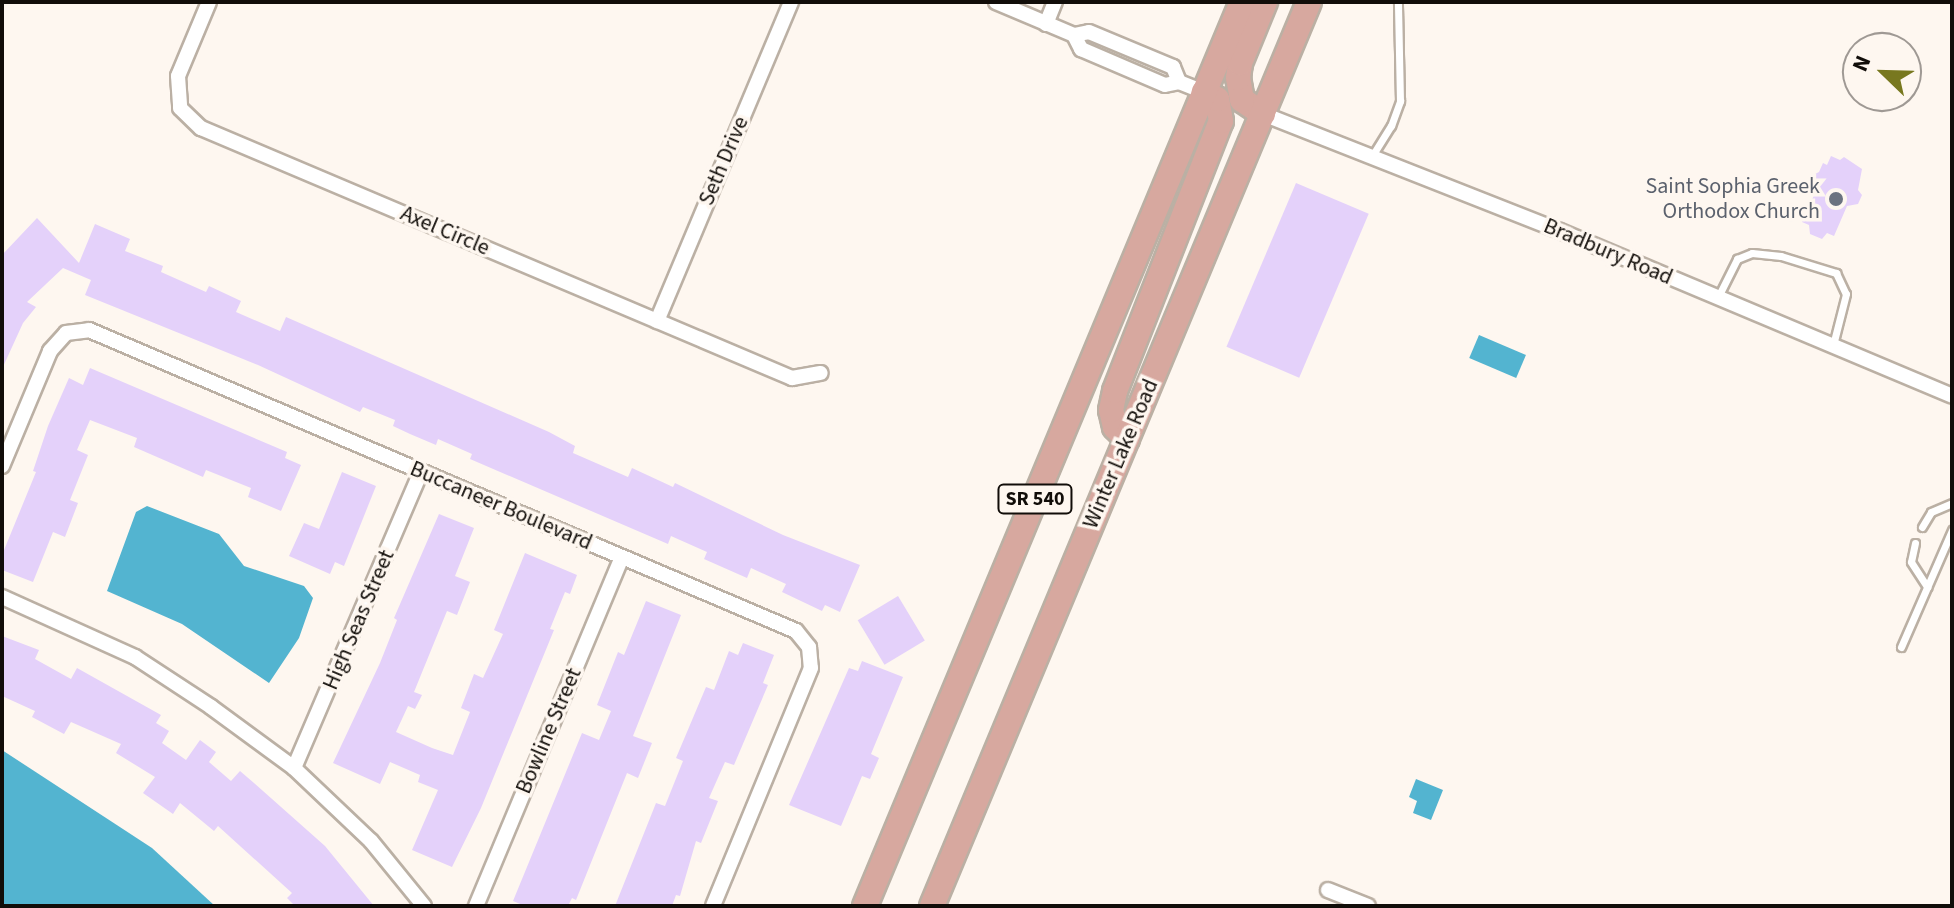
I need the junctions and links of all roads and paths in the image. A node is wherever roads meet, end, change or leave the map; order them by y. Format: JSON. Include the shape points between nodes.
{"nodes":[{"id":1,"x":209,"y":2,"type":"edge"},
{"id":2,"x":791,"y":2,"type":"edge"},
{"id":3,"x":996,"y":2,"type":"edge"},
{"id":4,"x":1055,"y":2,"type":"edge"},
{"id":5,"x":1242,"y":2,"type":"edge"},
{"id":6,"x":1265,"y":2,"type":"edge"},
{"id":7,"x":1309,"y":2,"type":"edge"},
{"id":8,"x":1398,"y":2,"type":"edge"},
{"id":9,"x":1046,"y":24,"type":"junction"},
{"id":10,"x":1204,"y":92,"type":"junction"},
{"id":11,"x":1263,"y":114,"type":"junction"},
{"id":12,"x":1372,"y":156,"type":"junction"},
{"id":13,"x":1717,"y":299,"type":"junction"},
{"id":14,"x":657,"y":321,"type":"junction"},
{"id":15,"x":1833,"y":347,"type":"junction"},
{"id":16,"x":821,"y":373,"type":"dead end"},
{"id":17,"x":1952,"y":396,"type":"edge"},
{"id":18,"x":1127,"y":439,"type":"junction"},
{"id":19,"x":2,"y":466,"type":"edge"},
{"id":20,"x":421,"y":472,"type":"junction"},
{"id":21,"x":1952,"y":503,"type":"edge"},
{"id":22,"x":1922,"y":527,"type":"dead end"},
{"id":23,"x":1952,"y":530,"type":"edge"},
{"id":24,"x":1915,"y":543,"type":"dead end"},
{"id":25,"x":622,"y":557,"type":"junction"},
{"id":26,"x":1927,"y":587,"type":"junction"},
{"id":27,"x":2,"y":597,"type":"edge"},
{"id":28,"x":1901,"y":647,"type":"dead end"},
{"id":29,"x":294,"y":768,"type":"junction"},
{"id":30,"x":1328,"y":890,"type":"dead end"},
{"id":31,"x":424,"y":906,"type":"edge"},
{"id":32,"x":476,"y":906,"type":"edge"},
{"id":33,"x":713,"y":906,"type":"edge"},
{"id":34,"x":865,"y":906,"type":"edge"},
{"id":35,"x":932,"y":906,"type":"edge"},
{"id":36,"x":1368,"y":906,"type":"edge"}],
"edges":[{"from":1,"to":14,"type":"street","name":"Axel Circle","via":[[178,76],[180,108],[201,128]]},
{"from":2,"to":14,"type":"street","name":"Seth Drive"},
{"from":3,"to":9,"type":"street"},
{"from":4,"to":9,"type":"street"},
{"from":5,"to":10,"type":"main road","number":"SR 540"},
{"from":6,"to":11,"type":"main road","via":[[1238,78],[1242,100]]},
{"from":7,"to":11,"type":"main road","name":"Winter Lake Road","number":"SR 540"},
{"from":8,"to":12,"type":"lane","via":[[1400,101]]},
{"from":9,"to":10,"type":"street","via":[[1074,35],[1089,32],[1173,67],[1179,82]]},
{"from":10,"to":18,"type":"main road","via":[[1217,99],[1221,121],[1115,391],[1115,427]]},
{"from":10,"to":34,"type":"main road","number":"SR 540"},
{"from":11,"to":12,"type":"street","name":"Bradbury Road"},
{"from":11,"to":18,"type":"main road","name":"Winter Lake Road","number":"SR 540"},
{"from":12,"to":13,"type":"street","name":"Bradbury Road"},
{"from":13,"to":15,"type":"street","name":"Bradbury Road"},
{"from":13,"to":15,"type":"lane","via":[[1737,259],[1752,253],[1836,273],[1846,294]]},
{"from":14,"to":16,"type":"street","name":"Axel Circle","via":[[792,378]]},
{"from":15,"to":17,"type":"street","name":"Bradbury Road"},
{"from":18,"to":35,"type":"main road","name":"Winter Lake Road","number":"SR 540"},
{"from":19,"to":20,"type":"street","name":"Buccaneer Boulevard","via":[[50,351],[66,333],[89,330]]},
{"from":20,"to":25,"type":"street","name":"Buccaneer Boulevard"},
{"from":20,"to":29,"type":"street","name":"High Seas Street"},
{"from":21,"to":22,"type":"lane","via":[[1931,512]]},
{"from":23,"to":26,"type":"lane"},
{"from":24,"to":26,"type":"lane","via":[[1911,562]]},
{"from":25,"to":32,"type":"street","name":"Bowline Street"},
{"from":25,"to":33,"type":"street","name":"Buccaneer Boulevard","via":[[796,631],[809,647],[811,668]]},
{"from":26,"to":28,"type":"lane"},
{"from":27,"to":29,"type":"street","via":[[135,657]]},
{"from":29,"to":31,"type":"street","via":[[371,841]]},
{"from":30,"to":36,"type":"street"}]}
